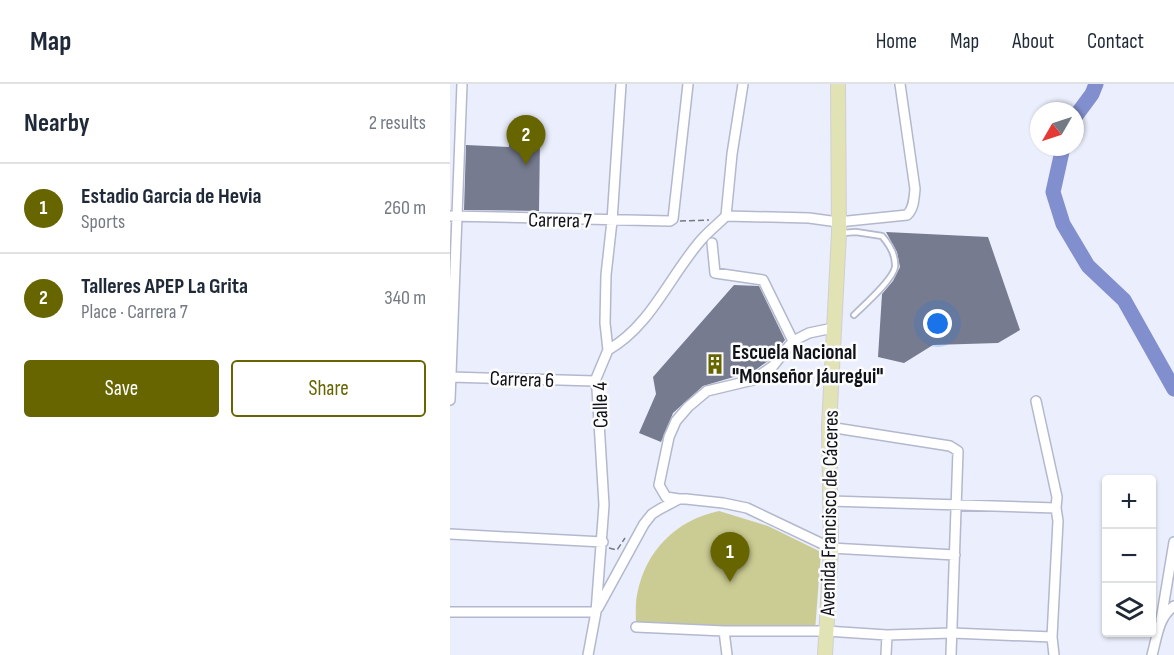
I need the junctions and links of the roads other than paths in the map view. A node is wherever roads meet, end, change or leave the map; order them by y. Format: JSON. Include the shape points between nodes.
{"nodes":[{"id":1,"x":462,"y":84,"type":"edge"},
{"id":2,"x":621,"y":84,"type":"edge"},
{"id":3,"x":688,"y":84,"type":"edge"},
{"id":4,"x":742,"y":84,"type":"edge"},
{"id":5,"x":838,"y":84,"type":"edge"},
{"id":6,"x":900,"y":84,"type":"edge"},
{"id":7,"x":450,"y":115,"type":"edge"},
{"id":8,"x":461,"y":116,"type":"junction"},
{"id":9,"x":454,"y":217,"type":"edge"},
{"id":10,"x":724,"y":218,"type":"junction"},
{"id":11,"x":612,"y":221,"type":"junction"},
{"id":12,"x":839,"y":228,"type":"junction"},
{"id":13,"x":712,"y":243,"type":"dead end"},
{"id":14,"x":854,"y":315,"type":"dead end"},
{"id":15,"x":833,"y":328,"type":"junction"},
{"id":16,"x":793,"y":341,"type":"junction"},
{"id":17,"x":608,"y":351,"type":"junction"},
{"id":18,"x":451,"y":377,"type":"edge"},
{"id":19,"x":595,"y":381,"type":"junction"},
{"id":20,"x":450,"y":400,"type":"edge"},
{"id":21,"x":1036,"y":401,"type":"dead end"},
{"id":22,"x":829,"y":427,"type":"junction"},
{"id":23,"x":679,"y":499,"type":"junction"},
{"id":24,"x":830,"y":501,"type":"junction"},
{"id":25,"x":957,"y":506,"type":"junction"},
{"id":26,"x":1056,"y":508,"type":"junction"},
{"id":27,"x":450,"y":534,"type":"edge"},
{"id":28,"x":603,"y":542,"type":"junction"},
{"id":29,"x":1174,"y":542,"type":"edge"},
{"id":30,"x":831,"y":548,"type":"junction"},
{"id":31,"x":955,"y":555,"type":"junction"},
{"id":32,"x":1174,"y":606,"type":"edge"},
{"id":33,"x":450,"y":612,"type":"edge"},
{"id":34,"x":596,"y":612,"type":"junction"},
{"id":35,"x":1161,"y":620,"type":"junction"},
{"id":36,"x":636,"y":627,"type":"dead end"},
{"id":37,"x":724,"y":631,"type":"junction"},
{"id":38,"x":826,"y":631,"type":"junction"},
{"id":39,"x":952,"y":633,"type":"junction"},
{"id":40,"x":887,"y":635,"type":"junction"},
{"id":41,"x":1052,"y":637,"type":"junction"},
{"id":42,"x":588,"y":655,"type":"edge"},
{"id":43,"x":727,"y":655,"type":"edge"},
{"id":44,"x":825,"y":655,"type":"edge"},
{"id":45,"x":886,"y":655,"type":"edge"},
{"id":46,"x":951,"y":655,"type":"edge"},
{"id":47,"x":1053,"y":655,"type":"edge"},
{"id":48,"x":1152,"y":655,"type":"edge"}],
"edges":[{"from":1,"to":8,"type":"street"},
{"from":2,"to":11,"type":"street","name":"Calle 4"},
{"from":3,"to":11,"type":"street","name":"Carrera 7","via":[[673,219]]},
{"from":4,"to":10,"type":"street"},
{"from":5,"to":12,"type":"main road","name":"Avenida Francisco de Cáceres"},
{"from":6,"to":12,"type":"street","via":[[915,189],[910,212]]},
{"from":7,"to":8,"type":"street"},
{"from":8,"to":9,"type":"street"},
{"from":9,"to":11,"type":"street","name":"Carrera 7"},
{"from":9,"to":18,"type":"street"},
{"from":10,"to":12,"type":"street","via":[[809,218]]},
{"from":10,"to":17,"type":"street","via":[[701,239],[639,325]]},
{"from":11,"to":17,"type":"street","name":"Calle 4","via":[[605,294]]},
{"from":12,"to":14,"type":"lane","via":[[882,236],[894,259],[891,276]]},
{"from":12,"to":15,"type":"main road","name":"Avenida Francisco de Cáceres"},
{"from":13,"to":16,"type":"street","via":[[715,273],[763,280]]},
{"from":15,"to":16,"type":"street"},
{"from":15,"to":22,"type":"main road","name":"Avenida Francisco de Cáceres"},
{"from":16,"to":23,"type":"street","via":[[773,366],[753,380],[707,391],[676,421],[660,485],[666,497]]},
{"from":17,"to":19,"type":"street","name":"Calle 4"},
{"from":18,"to":19,"type":"street","name":"Carrera 6"},
{"from":18,"to":20,"type":"street"},
{"from":19,"to":28,"type":"street","name":"Calle 4"},
{"from":21,"to":26,"type":"street","via":[[1057,497]]},
{"from":22,"to":24,"type":"main road","name":"Avenida Francisco de Cáceres"},
{"from":22,"to":25,"type":"street","via":[[950,446],[958,451]]},
{"from":23,"to":30,"type":"street","via":[[747,508]]},
{"from":23,"to":34,"type":"street","via":[[652,514],[644,524]]},
{"from":24,"to":25,"type":"street"},
{"from":24,"to":30,"type":"main road","name":"Avenida Francisco de Cáceres"},
{"from":25,"to":26,"type":"street"},
{"from":25,"to":31,"type":"street"},
{"from":26,"to":41,"type":"street"},
{"from":27,"to":28,"type":"street"},
{"from":28,"to":34,"type":"street","name":"Calle 4"},
{"from":29,"to":35,"type":"street"},
{"from":30,"to":31,"type":"street"},
{"from":30,"to":38,"type":"main road","name":"Avenida Francisco de Cáceres"},
{"from":31,"to":39,"type":"street"},
{"from":32,"to":35,"type":"street"},
{"from":33,"to":34,"type":"street"},
{"from":34,"to":42,"type":"street","name":"Calle 4"},
{"from":35,"to":48,"type":"street"},
{"from":36,"to":37,"type":"street"},
{"from":37,"to":38,"type":"street"},
{"from":37,"to":43,"type":"street"},
{"from":38,"to":40,"type":"street"},
{"from":38,"to":44,"type":"main road","name":"Avenida Francisco de Cáceres"},
{"from":39,"to":40,"type":"street"},
{"from":39,"to":41,"type":"street"},
{"from":39,"to":46,"type":"street"},
{"from":40,"to":45,"type":"street"},
{"from":41,"to":47,"type":"street"}]}
